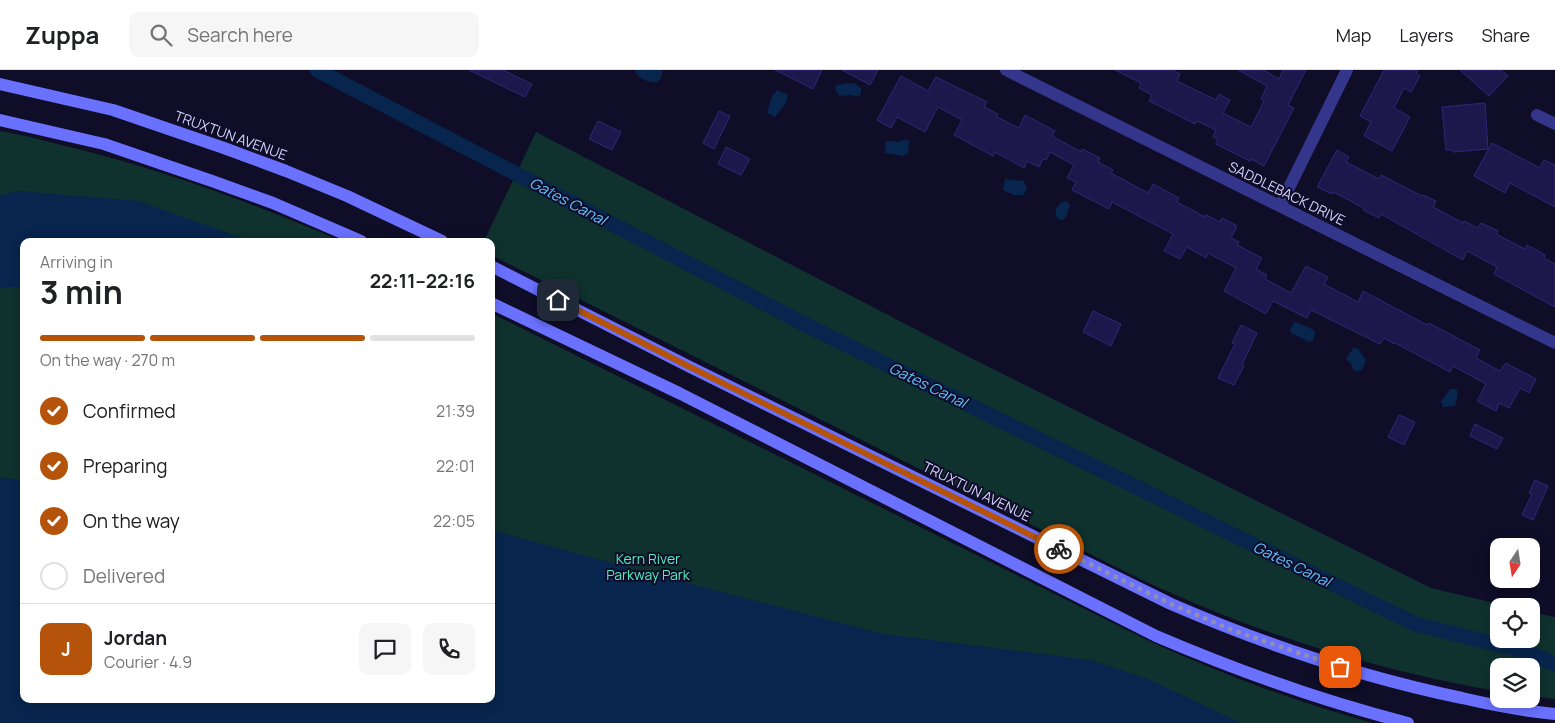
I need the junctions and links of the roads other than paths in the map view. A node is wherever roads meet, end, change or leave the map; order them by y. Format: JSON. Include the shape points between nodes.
{"nodes":[{"id":1,"x":1006,"y":70,"type":"edge"},
{"id":2,"x":1348,"y":70,"type":"edge"},
{"id":3,"x":0,"y":84,"type":"edge"},
{"id":4,"x":1538,"y":115,"type":"dead end"},
{"id":5,"x":0,"y":120,"type":"edge"},
{"id":6,"x":1555,"y":124,"type":"edge"},
{"id":7,"x":1280,"y":206,"type":"junction"},
{"id":8,"x":354,"y":238,"type":"edge"},
{"id":9,"x":436,"y":238,"type":"edge"},
{"id":10,"x":495,"y":268,"type":"edge"},
{"id":11,"x":495,"y":305,"type":"edge"},
{"id":12,"x":1555,"y":344,"type":"edge"},
{"id":13,"x":1555,"y":714,"type":"edge"},
{"id":14,"x":1408,"y":723,"type":"edge"}],
"edges":[{"from":1,"to":7,"type":"street","name":"SADDLEBACK DRIVE"},
{"from":2,"to":7,"type":"street"},
{"from":3,"to":9,"type":"main road","name":"TRUXTUN AVENUE","via":[[113,110],[224,148],[347,196]]},
{"from":4,"to":6,"type":"street"},
{"from":5,"to":8,"type":"main road","via":[[104,144],[273,204]]},
{"from":7,"to":12,"type":"street","name":"SADDLEBACK DRIVE"},
{"from":10,"to":13,"type":"main road","name":"TRUXTUN AVENUE","via":[[1135,586],[1232,630],[1357,673],[1422,690]]},
{"from":11,"to":14,"type":"main road","via":[[689,398],[1156,636],[1276,683]]}]}
